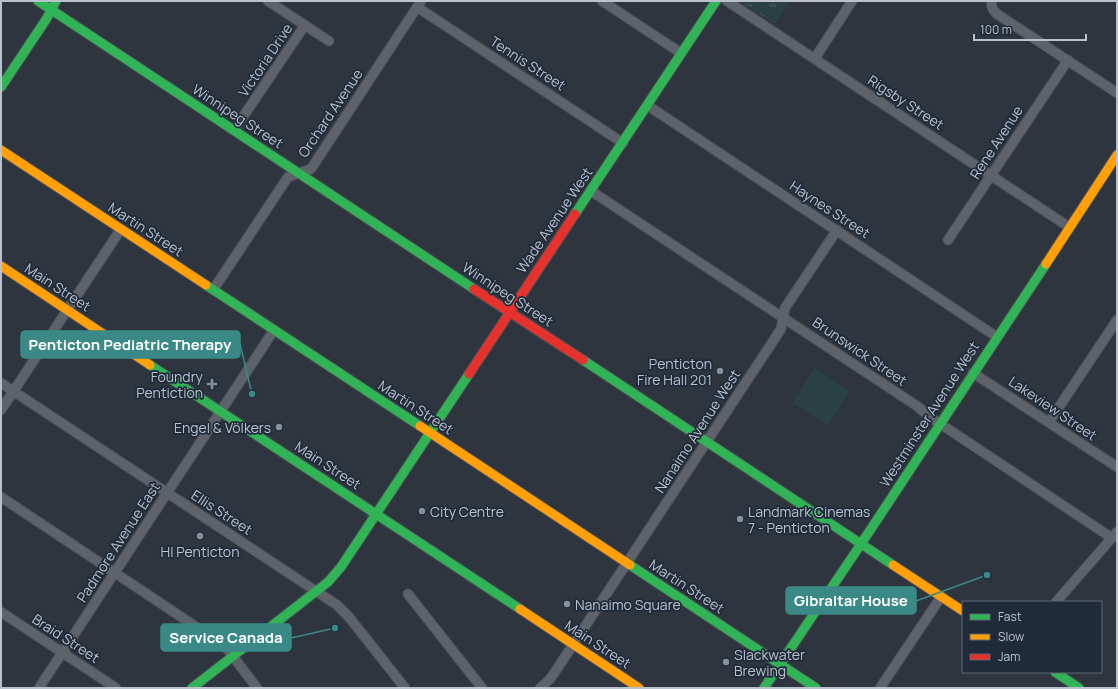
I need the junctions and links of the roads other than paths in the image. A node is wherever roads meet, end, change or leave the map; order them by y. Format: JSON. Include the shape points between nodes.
{"nodes":[{"id":1,"x":38,"y":1,"type":"edge"},
{"id":2,"x":56,"y":1,"type":"edge"},
{"id":3,"x":268,"y":1,"type":"edge"},
{"id":4,"x":602,"y":1,"type":"edge"},
{"id":5,"x":716,"y":1,"type":"edge"},
{"id":6,"x":727,"y":1,"type":"edge"},
{"id":7,"x":852,"y":1,"type":"edge"},
{"id":8,"x":419,"y":4,"type":"edge"},
{"id":9,"x":992,"y":4,"type":"edge"},
{"id":10,"x":51,"y":10,"type":"junction"},
{"id":11,"x":306,"y":25,"type":"junction"},
{"id":12,"x":329,"y":41,"type":"dead end"},
{"id":13,"x":681,"y":54,"type":"junction"},
{"id":14,"x":815,"y":58,"type":"junction"},
{"id":15,"x":1068,"y":60,"type":"junction"},
{"id":16,"x":1,"y":87,"type":"edge"},
{"id":17,"x":1117,"y":93,"type":"edge"},
{"id":18,"x":647,"y":105,"type":"junction"},
{"id":19,"x":234,"y":130,"type":"junction"},
{"id":20,"x":623,"y":143,"type":"junction"},
{"id":21,"x":1,"y":150,"type":"edge"},
{"id":22,"x":1117,"y":155,"type":"edge"},
{"id":23,"x":299,"y":173,"type":"junction"},
{"id":24,"x":991,"y":176,"type":"junction"},
{"id":25,"x":591,"y":191,"type":"junction"},
{"id":26,"x":1069,"y":227,"type":"junction"},
{"id":27,"x":121,"y":229,"type":"junction"},
{"id":28,"x":837,"y":230,"type":"junction"},
{"id":29,"x":948,"y":240,"type":"dead end"},
{"id":30,"x":1,"y":266,"type":"edge"},
{"id":31,"x":213,"y":290,"type":"junction"},
{"id":32,"x":67,"y":310,"type":"junction"},
{"id":33,"x":509,"y":312,"type":"junction"},
{"id":34,"x":783,"y":318,"type":"junction"},
{"id":35,"x":1117,"y":320,"type":"edge"},
{"id":36,"x":274,"y":330,"type":"junction"},
{"id":37,"x":997,"y":337,"type":"junction"},
{"id":38,"x":973,"y":373,"type":"junction"},
{"id":39,"x":1,"y":383,"type":"edge"},
{"id":40,"x":14,"y":391,"type":"junction"},
{"id":41,"x":1,"y":410,"type":"edge"},
{"id":42,"x":220,"y":411,"type":"junction"},
{"id":43,"x":1050,"y":422,"type":"junction"},
{"id":44,"x":940,"y":423,"type":"junction"},
{"id":45,"x":430,"y":433,"type":"junction"},
{"id":46,"x":707,"y":442,"type":"junction"},
{"id":47,"x":1117,"y":467,"type":"edge"},
{"id":48,"x":167,"y":493,"type":"junction"},
{"id":49,"x":1,"y":498,"type":"edge"},
{"id":50,"x":376,"y":514,"type":"junction"},
{"id":51,"x":1115,"y":535,"type":"edge"},
{"id":52,"x":861,"y":544,"type":"junction"},
{"id":53,"x":627,"y":563,"type":"junction"},
{"id":54,"x":115,"y":572,"type":"junction"},
{"id":55,"x":316,"y":592,"type":"junction"},
{"id":56,"x":408,"y":594,"type":"dead end"},
{"id":57,"x":941,"y":597,"type":"junction"},
{"id":58,"x":1057,"y":601,"type":"edge"},
{"id":59,"x":962,"y":610,"type":"edge"},
{"id":60,"x":1,"y":612,"type":"edge"},
{"id":61,"x":574,"y":644,"type":"junction"},
{"id":62,"x":62,"y":653,"type":"junction"},
{"id":63,"x":233,"y":656,"type":"junction"},
{"id":64,"x":780,"y":664,"type":"junction"},
{"id":65,"x":1056,"y":673,"type":"edge"},
{"id":66,"x":39,"y":688,"type":"edge"},
{"id":67,"x":116,"y":688,"type":"edge"},
{"id":68,"x":192,"y":688,"type":"edge"},
{"id":69,"x":257,"y":688,"type":"edge"},
{"id":70,"x":405,"y":688,"type":"edge"},
{"id":71,"x":482,"y":688,"type":"edge"},
{"id":72,"x":540,"y":688,"type":"edge"},
{"id":73,"x":640,"y":688,"type":"edge"},
{"id":74,"x":764,"y":688,"type":"edge"},
{"id":75,"x":816,"y":688,"type":"edge"},
{"id":76,"x":880,"y":688,"type":"edge"},
{"id":77,"x":1079,"y":688,"type":"edge"}],
"edges":[{"from":1,"to":10,"type":"main road","name":"Winnipeg Street"},
{"from":2,"to":10,"type":"main road"},
{"from":3,"to":11,"type":"street","name":"Victoria Drive"},
{"from":4,"to":13,"type":"street"},
{"from":5,"to":13,"type":"main road","name":"Wade Avenue West"},
{"from":6,"to":14,"type":"street","name":"Rigsby Street"},
{"from":7,"to":14,"type":"street"},
{"from":8,"to":20,"type":"street","name":"Tennis Street"},
{"from":8,"to":23,"type":"street","name":"Orchard Avenue","via":[[310,169]]},
{"from":9,"to":15,"type":"street","via":[[997,14]]},
{"from":10,"to":16,"type":"main road"},
{"from":10,"to":19,"type":"main road","name":"Winnipeg Street"},
{"from":11,"to":12,"type":"street","name":"Victoria Drive"},
{"from":11,"to":19,"type":"street","name":"Victoria Drive"},
{"from":13,"to":18,"type":"main road","name":"Wade Avenue West"},
{"from":14,"to":24,"type":"street","name":"Rigsby Street"},
{"from":15,"to":17,"type":"street"},
{"from":15,"to":24,"type":"street","name":"Rene Avenue"},
{"from":18,"to":20,"type":"main road","name":"Wade Avenue West"},
{"from":18,"to":28,"type":"street","name":"Haynes Street"},
{"from":19,"to":23,"type":"main road","name":"Winnipeg Street"},
{"from":20,"to":25,"type":"main road","name":"Wade Avenue West"},
{"from":21,"to":27,"type":"main road","name":"Martin Street"},
{"from":22,"to":26,"type":"main road","name":"Westminster Avenue West"},
{"from":23,"to":31,"type":"street","name":"Orchard Avenue","via":[[288,177]]},
{"from":23,"to":33,"type":"main road","name":"Winnipeg Street"},
{"from":24,"to":26,"type":"street","name":"Rigsby Street"},
{"from":24,"to":29,"type":"street","name":"Rene Avenue"},
{"from":25,"to":33,"type":"main road","name":"Wade Avenue West"},
{"from":25,"to":34,"type":"street","name":"Brunswick Street"},
{"from":26,"to":37,"type":"main road","name":"Westminster Avenue West"},
{"from":27,"to":31,"type":"main road","name":"Martin Street"},
{"from":27,"to":32,"type":"street"},
{"from":28,"to":34,"type":"street","name":"Nanaimo Avenue West","via":[[785,308]]},
{"from":28,"to":37,"type":"street","name":"Haynes Street"},
{"from":30,"to":32,"type":"main road","name":"Main Street"},
{"from":31,"to":36,"type":"main road","name":"Martin Street"},
{"from":32,"to":40,"type":"street"},
{"from":32,"to":42,"type":"main road","name":"Main Street"},
{"from":33,"to":45,"type":"main road","name":"Wade Avenue West"},
{"from":33,"to":46,"type":"main road","name":"Winnipeg Street"},
{"from":34,"to":44,"type":"street","name":"Brunswick Street"},
{"from":34,"to":46,"type":"street","name":"Nanaimo Avenue West","via":[[781,329]]},
{"from":35,"to":43,"type":"street"},
{"from":36,"to":42,"type":"street","name":"Padmore Avenue East"},
{"from":36,"to":45,"type":"main road","name":"Martin Street"},
{"from":37,"to":38,"type":"main road","name":"Westminster Avenue West"},
{"from":38,"to":43,"type":"street","name":"Lakeview Street"},
{"from":38,"to":44,"type":"main road","name":"Westminster Avenue West"},
{"from":39,"to":40,"type":"street","name":"Ellis Street"},
{"from":40,"to":41,"type":"street"},
{"from":40,"to":48,"type":"street","name":"Ellis Street"},
{"from":42,"to":48,"type":"street","name":"Padmore Avenue East"},
{"from":42,"to":50,"type":"main road","name":"Main Street"},
{"from":43,"to":47,"type":"street","name":"Lakeview Street"},
{"from":44,"to":51,"type":"street","name":"Brunswick Street"},
{"from":44,"to":52,"type":"main road","name":"Westminster Avenue West"},
{"from":45,"to":50,"type":"main road","name":"Wade Avenue West"},
{"from":45,"to":53,"type":"main road","name":"Martin Street"},
{"from":46,"to":52,"type":"main road","name":"Winnipeg Street"},
{"from":46,"to":53,"type":"street","name":"Nanaimo Avenue West"},
{"from":48,"to":54,"type":"street","name":"Padmore Avenue East"},
{"from":48,"to":55,"type":"street","name":"Ellis Street"},
{"from":49,"to":54,"type":"street"},
{"from":50,"to":55,"type":"main road","name":"Wade Avenue West","via":[[338,571]]},
{"from":50,"to":61,"type":"main road","name":"Main Street"},
{"from":51,"to":58,"type":"street"},
{"from":52,"to":57,"type":"main road","name":"Winnipeg Street"},
{"from":52,"to":64,"type":"main road","name":"Westminster Avenue West"},
{"from":53,"to":61,"type":"street","name":"Nanaimo Avenue West"},
{"from":53,"to":64,"type":"main road","name":"Martin Street"},
{"from":54,"to":62,"type":"street","name":"Padmore Avenue East"},
{"from":54,"to":63,"type":"street","via":[[225,646]]},
{"from":55,"to":63,"type":"main road","name":"Wade Avenue West"},
{"from":55,"to":70,"type":"street","name":"Ellis Street","via":[[343,610]]},
{"from":56,"to":71,"type":"street"},
{"from":57,"to":59,"type":"main road","name":"Winnipeg Street"},
{"from":57,"to":76,"type":"street"},
{"from":60,"to":62,"type":"street","name":"Braid Street"},
{"from":61,"to":72,"type":"street","name":"Nanaimo Avenue West","via":[[550,679]]},
{"from":61,"to":73,"type":"main road","name":"Main Street"},
{"from":62,"to":66,"type":"street","name":"Padmore Avenue East"},
{"from":62,"to":67,"type":"street","name":"Braid Street"},
{"from":63,"to":68,"type":"main road","name":"Wade Avenue West"},
{"from":63,"to":69,"type":"street"},
{"from":64,"to":74,"type":"main road","name":"Westminster Avenue West"},
{"from":64,"to":75,"type":"main road","name":"Martin Street"},
{"from":65,"to":77,"type":"main road"}]}
